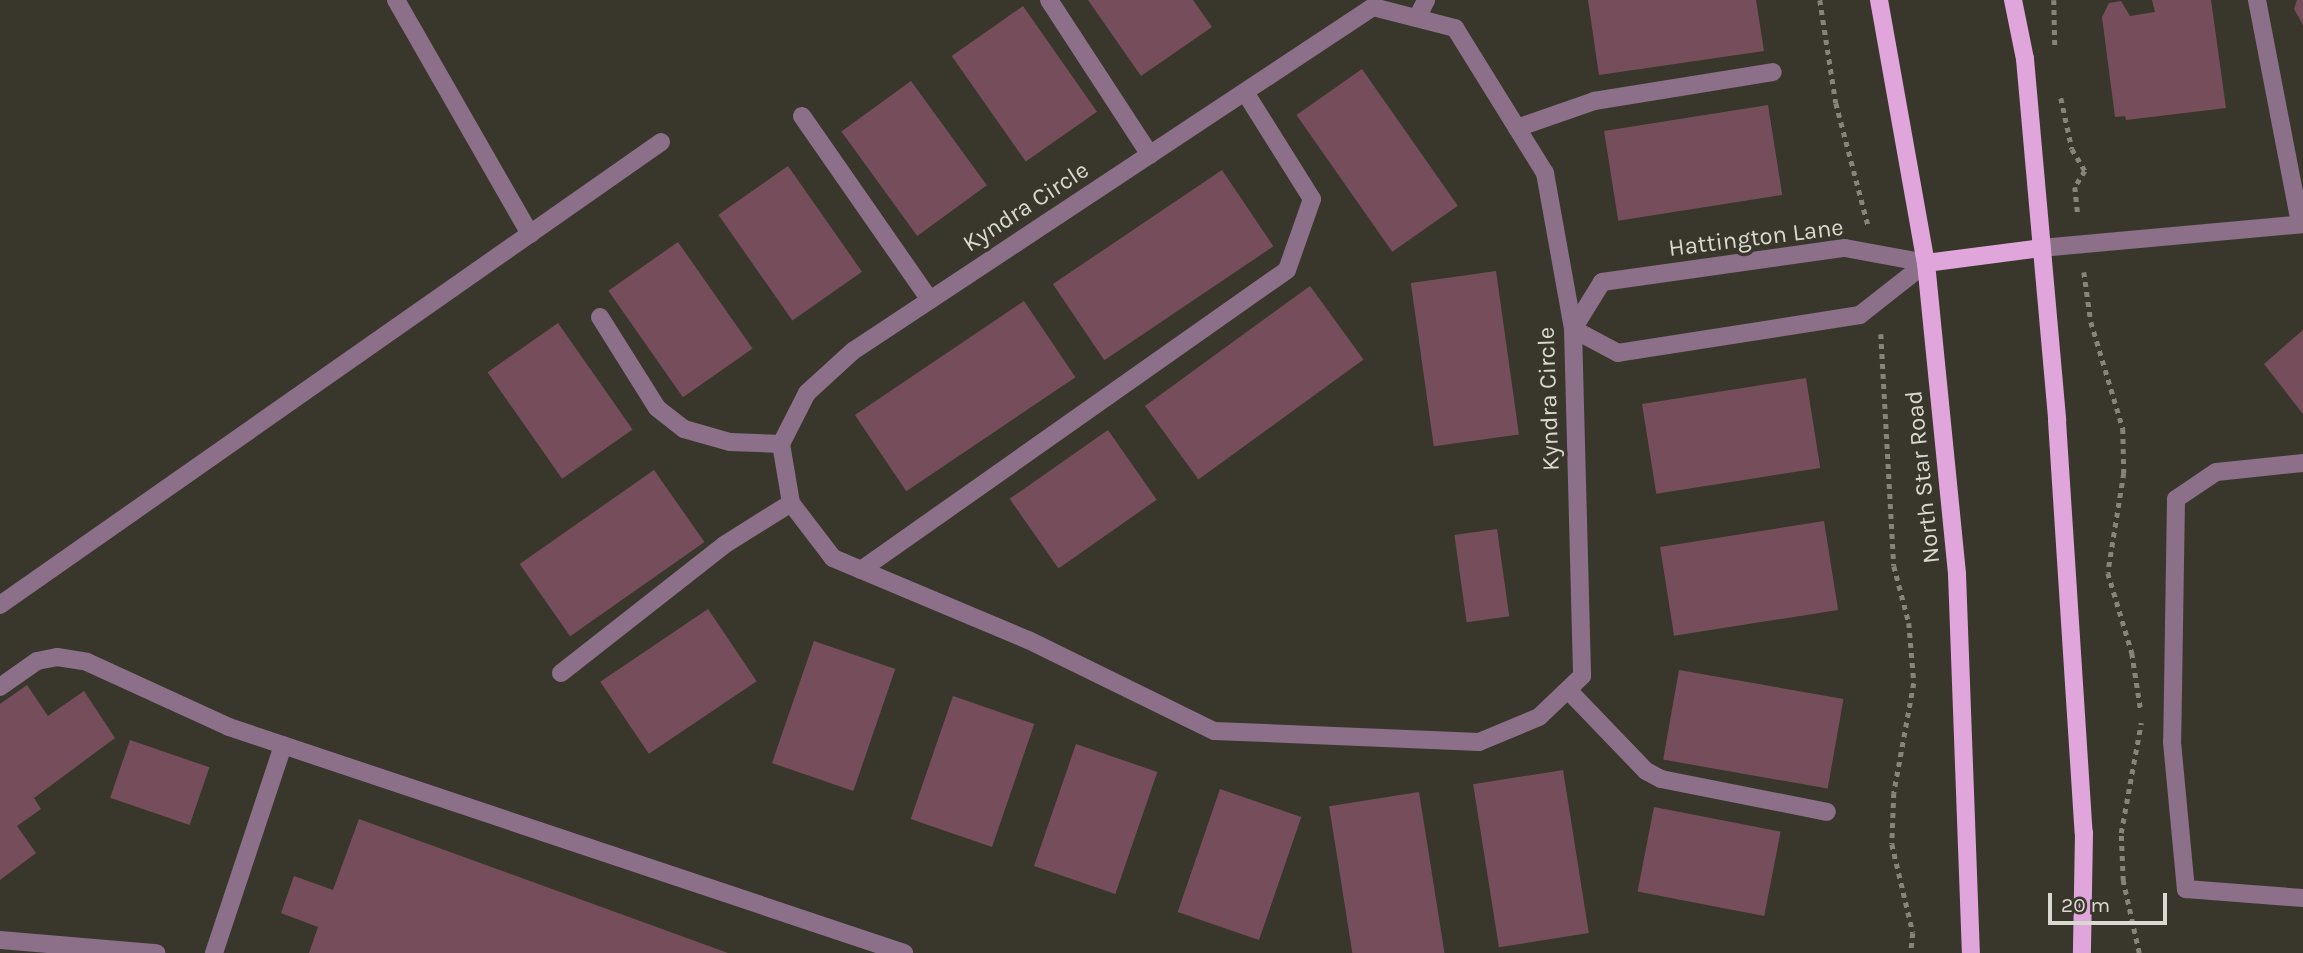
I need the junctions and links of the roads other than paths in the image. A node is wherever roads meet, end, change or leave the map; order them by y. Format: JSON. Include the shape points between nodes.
{"nodes":[{"id":1,"x":396,"y":0,"type":"edge"},
{"id":2,"x":1049,"y":0,"type":"edge"},
{"id":3,"x":1426,"y":0,"type":"edge"},
{"id":4,"x":1879,"y":0,"type":"edge"},
{"id":5,"x":2013,"y":0,"type":"edge"},
{"id":6,"x":2257,"y":0,"type":"edge"},
{"id":7,"x":1372,"y":3,"type":"edge"},
{"id":8,"x":1417,"y":18,"type":"junction"},
{"id":9,"x":1773,"y":72,"type":"dead end"},
{"id":10,"x":1245,"y":92,"type":"junction"},
{"id":11,"x":802,"y":116,"type":"dead end"},
{"id":12,"x":1517,"y":128,"type":"junction"},
{"id":13,"x":661,"y":142,"type":"dead end"},
{"id":14,"x":1150,"y":155,"type":"junction"},
{"id":15,"x":2302,"y":224,"type":"edge"},
{"id":16,"x":530,"y":234,"type":"junction"},
{"id":17,"x":2042,"y":248,"type":"junction"},
{"id":18,"x":1926,"y":263,"type":"junction"},
{"id":19,"x":930,"y":300,"type":"junction"},
{"id":20,"x":600,"y":317,"type":"dead end"},
{"id":21,"x":1573,"y":329,"type":"junction"},
{"id":22,"x":781,"y":444,"type":"junction"},
{"id":23,"x":2303,"y":463,"type":"edge"},
{"id":24,"x":791,"y":503,"type":"junction"},
{"id":25,"x":861,"y":570,"type":"junction"},
{"id":26,"x":0,"y":605,"type":"edge"},
{"id":27,"x":561,"y":673,"type":"dead end"},
{"id":28,"x":0,"y":687,"type":"edge"},
{"id":29,"x":1568,"y":690,"type":"junction"},
{"id":30,"x":283,"y":745,"type":"junction"},
{"id":31,"x":1827,"y":812,"type":"dead end"},
{"id":32,"x":2303,"y":898,"type":"edge"},
{"id":33,"x":0,"y":940,"type":"edge"},
{"id":34,"x":156,"y":953,"type":"edge"},
{"id":35,"x":214,"y":953,"type":"edge"},
{"id":36,"x":904,"y":953,"type":"edge"},
{"id":37,"x":1971,"y":953,"type":"edge"},
{"id":38,"x":2082,"y":953,"type":"edge"}],
"edges":[{"from":1,"to":16,"type":"street"},
{"from":2,"to":14,"type":"street"},
{"from":3,"to":8,"type":"street"},
{"from":4,"to":18,"type":"main road","name":"North Star Road"},
{"from":5,"to":17,"type":"main road","via":[[2025,59]]},
{"from":6,"to":15,"type":"street"},
{"from":7,"to":8,"type":"street","name":"Kyndra Circle"},
{"from":7,"to":10,"type":"street","name":"Kyndra Circle"},
{"from":8,"to":12,"type":"street","name":"Kyndra Circle","via":[[1455,28]]},
{"from":9,"to":12,"type":"street","via":[[1594,101]]},
{"from":10,"to":14,"type":"street","name":"Kyndra Circle"},
{"from":10,"to":25,"type":"street","via":[[1312,199],[1287,270]]},
{"from":11,"to":19,"type":"street"},
{"from":12,"to":21,"type":"street","name":"Kyndra Circle","via":[[1545,173]]},
{"from":13,"to":16,"type":"street"},
{"from":14,"to":19,"type":"street","name":"Kyndra Circle"},
{"from":15,"to":17,"type":"street"},
{"from":16,"to":26,"type":"street"},
{"from":17,"to":18,"type":"main road"},
{"from":17,"to":38,"type":"main road","via":[[2084,833]]},
{"from":18,"to":21,"type":"street","via":[[1860,315],[1618,353]]},
{"from":18,"to":21,"type":"street","name":"Hattington Lane","via":[[1845,248],[1602,282]]},
{"from":18,"to":37,"type":"main road","name":"North Star Road","via":[[1957,574]]},
{"from":19,"to":22,"type":"street","name":"Kyndra Circle","via":[[852,351],[807,393]]},
{"from":20,"to":22,"type":"street","via":[[657,408],[684,429],[730,442]]},
{"from":21,"to":29,"type":"street","name":"Kyndra Circle","via":[[1582,676]]},
{"from":22,"to":24,"type":"street","name":"Kyndra Circle"},
{"from":23,"to":32,"type":"street","via":[[2216,471],[2176,499],[2172,728],[2186,889]]},
{"from":24,"to":25,"type":"street","name":"Kyndra Circle","via":[[833,558]]},
{"from":24,"to":27,"type":"street","via":[[724,545]]},
{"from":25,"to":29,"type":"street","name":"Kyndra Circle","via":[[1028,640],[1214,731],[1479,742],[1539,718]]},
{"from":28,"to":30,"type":"street","via":[[37,661],[57,656],[77,660]]},
{"from":29,"to":31,"type":"street","via":[[1646,771],[1661,779]]},
{"from":30,"to":35,"type":"street"},
{"from":30,"to":36,"type":"street"},
{"from":33,"to":34,"type":"street"}]}
